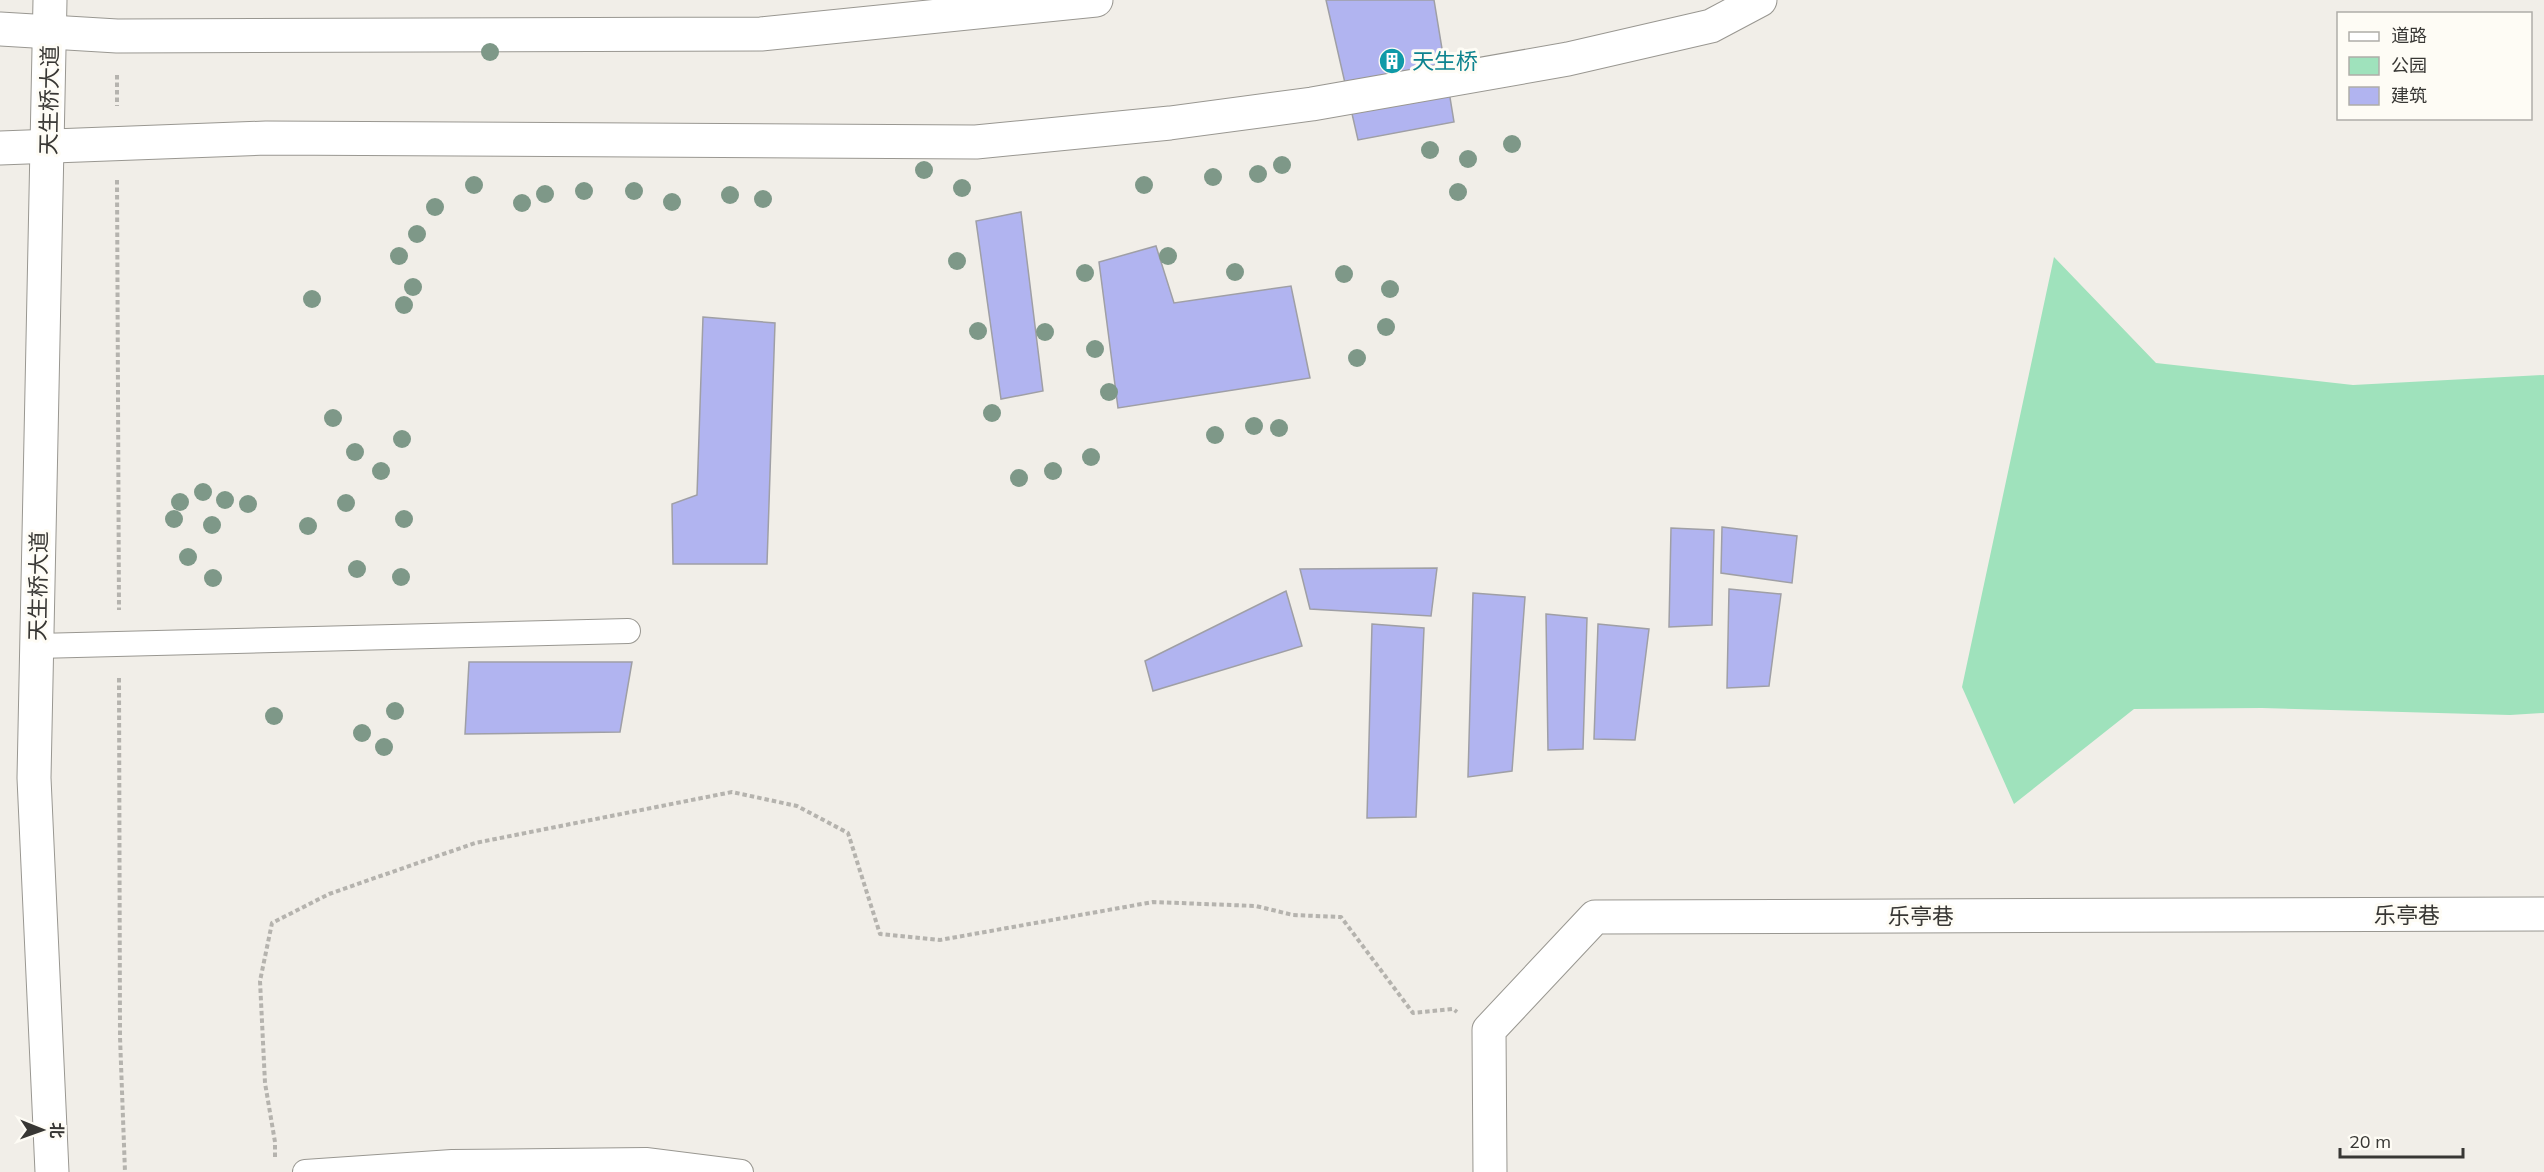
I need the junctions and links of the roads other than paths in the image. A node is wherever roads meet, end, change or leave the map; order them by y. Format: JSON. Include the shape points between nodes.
{"nodes":[{"id":1,"x":1096,"y":0,"type":"edge"},
{"id":2,"x":1760,"y":0,"type":"edge"},
{"id":3,"x":50,"y":15,"type":"edge"},
{"id":4,"x":0,"y":29,"type":"edge"},
{"id":5,"x":48,"y":147,"type":"junction"},
{"id":6,"x":0,"y":148,"type":"edge"},
{"id":7,"x":628,"y":631,"type":"dead end"},
{"id":8,"x":37,"y":646,"type":"junction"},
{"id":9,"x":2544,"y":914,"type":"edge"},
{"id":10,"x":52,"y":1172,"type":"edge"},
{"id":11,"x":305,"y":1172,"type":"edge"},
{"id":12,"x":741,"y":1172,"type":"edge"},
{"id":13,"x":1490,"y":1172,"type":"edge"}],
"edges":[{"from":1,"to":3,"type":"main road","via":[[761,34],[117,36]]},
{"from":2,"to":5,"type":"main road","via":[[1711,26],[1568,59],[1312,104],[976,142],[266,138]]},
{"from":3,"to":4,"type":"main road"},
{"from":3,"to":5,"type":"main road","name":"天生桥大道"},
{"from":5,"to":6,"type":"main road"},
{"from":5,"to":8,"type":"main road","name":"天生桥大道"},
{"from":7,"to":8,"type":"lane"},
{"from":8,"to":10,"type":"main road","name":"天生桥大道","via":[[34,778]]},
{"from":9,"to":13,"type":"main road","name":"乐亭巷","via":[[1595,917],[1489,1030]]},
{"from":11,"to":12,"type":"lane","via":[[452,1162],[646,1160]]}]}
